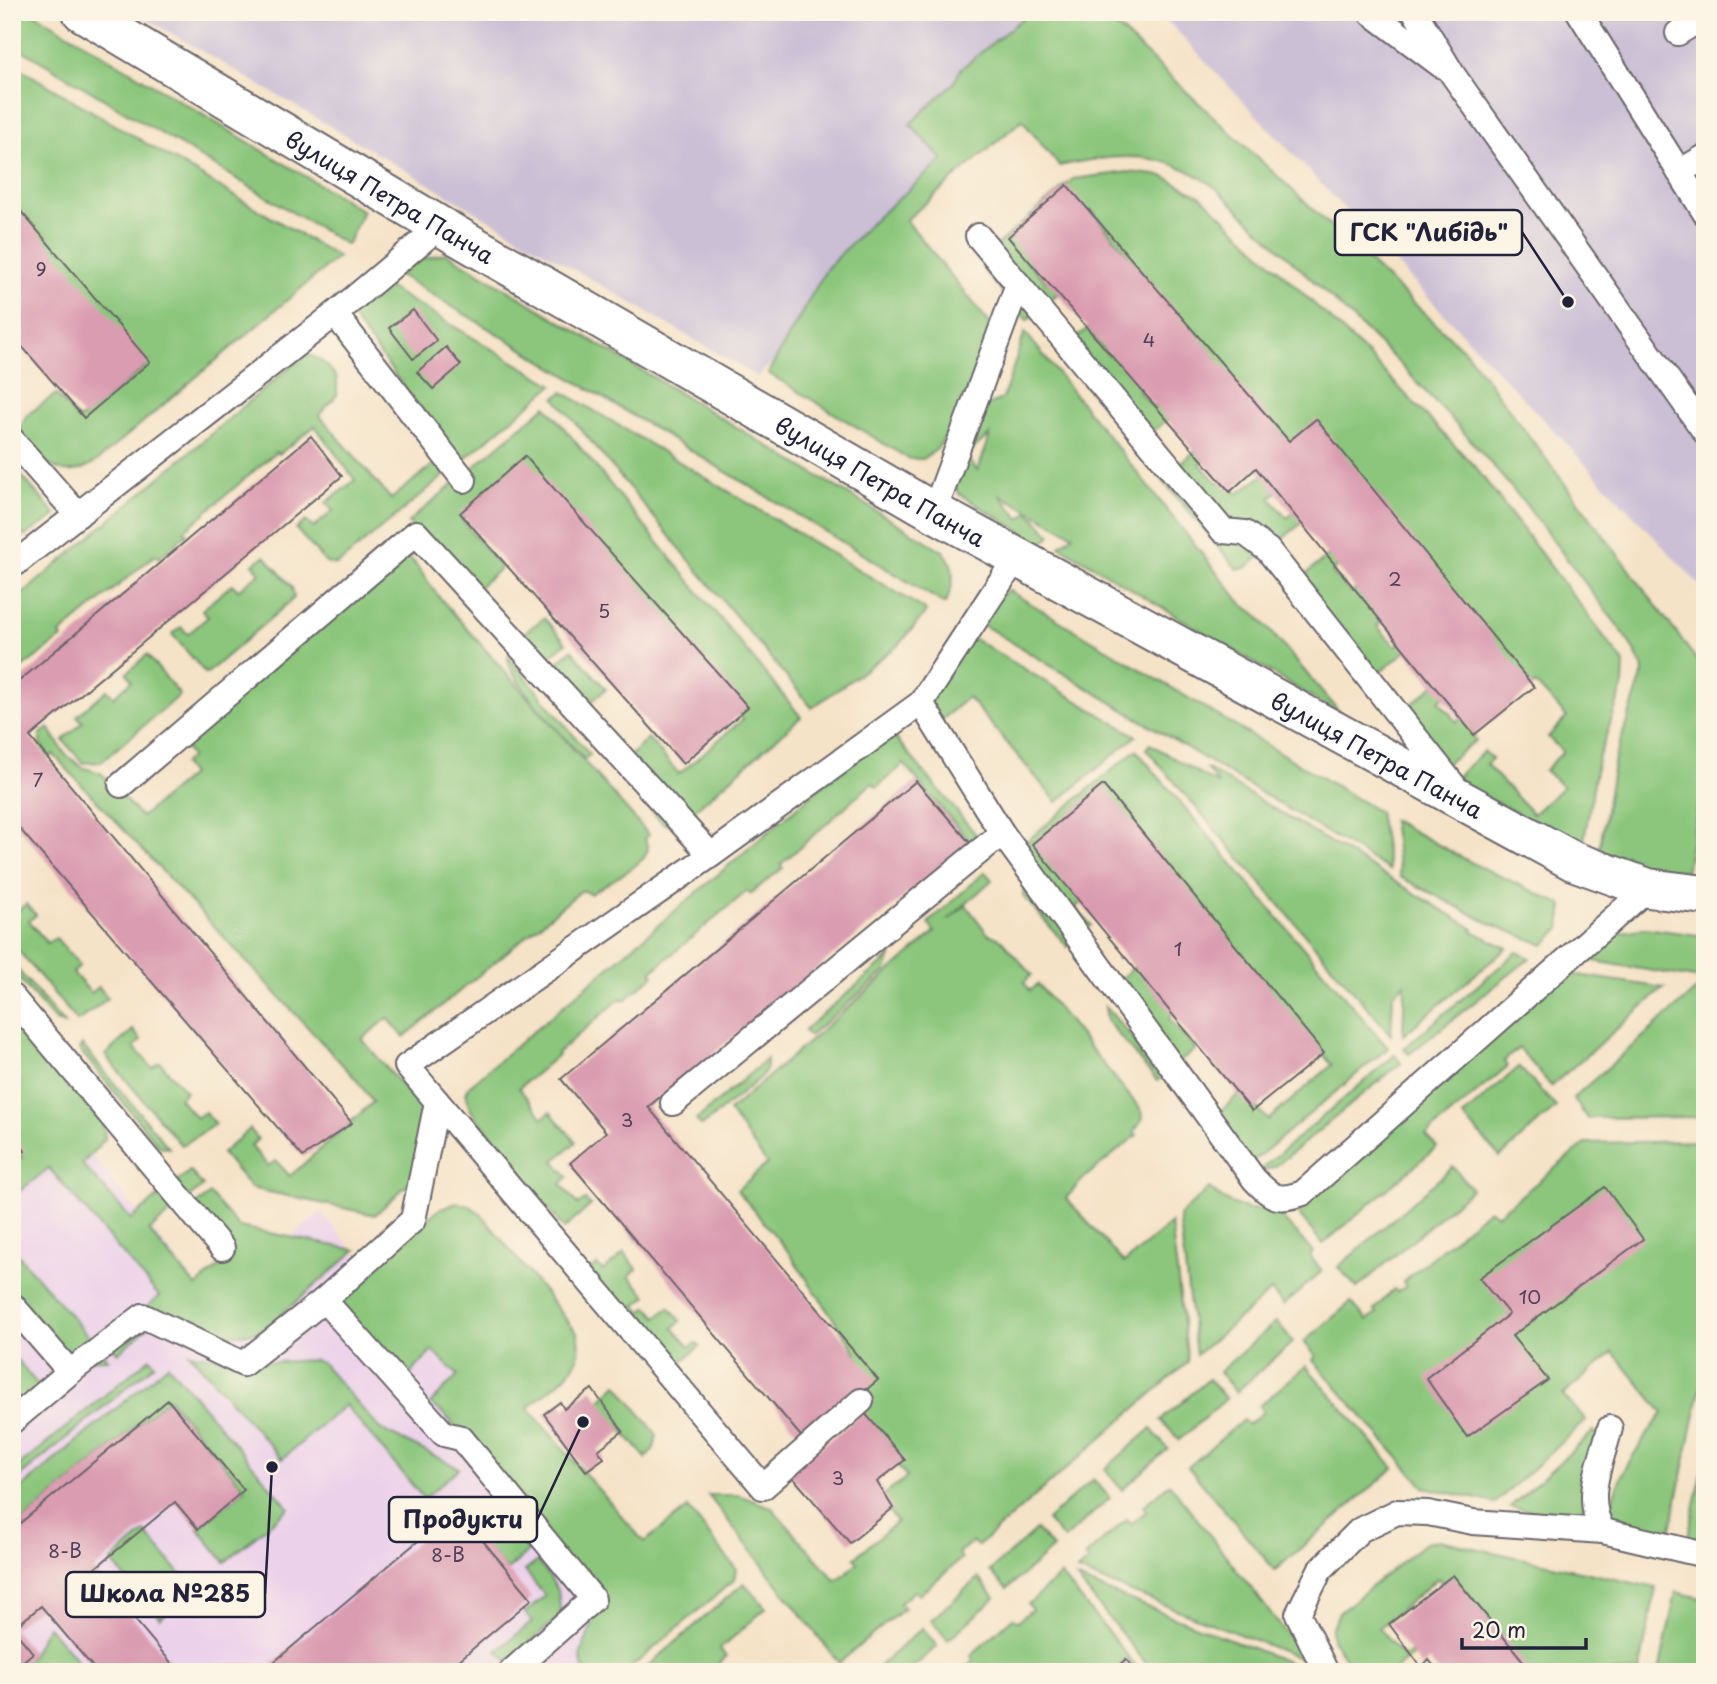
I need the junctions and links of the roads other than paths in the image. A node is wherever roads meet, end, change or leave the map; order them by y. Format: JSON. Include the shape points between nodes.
{"nodes":[{"id":1,"x":82,"y":12,"type":"edge"},
{"id":2,"x":1370,"y":12,"type":"edge"},
{"id":3,"x":1415,"y":12,"type":"edge"},
{"id":4,"x":1579,"y":12,"type":"edge"},
{"id":5,"x":1705,"y":16,"type":"edge"},
{"id":6,"x":1678,"y":33,"type":"dead end"},
{"id":7,"x":1453,"y":75,"type":"junction"},
{"id":8,"x":1705,"y":157,"type":"edge"},
{"id":9,"x":1679,"y":172,"type":"junction"},
{"id":10,"x":1705,"y":213,"type":"edge"},
{"id":11,"x":440,"y":226,"type":"junction"},
{"id":12,"x":978,"y":236,"type":"dead end"},
{"id":13,"x":1018,"y":284,"type":"junction"},
{"id":14,"x":335,"y":314,"type":"junction"},
{"id":15,"x":1705,"y":432,"type":"edge"},
{"id":16,"x":12,"y":440,"type":"edge"},
{"id":17,"x":464,"y":480,"type":"dead end"},
{"id":18,"x":934,"y":512,"type":"junction"},
{"id":19,"x":78,"y":514,"type":"junction"},
{"id":20,"x":1016,"y":558,"type":"junction"},
{"id":21,"x":12,"y":566,"type":"edge"},
{"id":22,"x":921,"y":704,"type":"junction"},
{"id":23,"x":121,"y":785,"type":"dead end"},
{"id":24,"x":1467,"y":802,"type":"junction"},
{"id":25,"x":1002,"y":833,"type":"junction"},
{"id":26,"x":711,"y":855,"type":"junction"},
{"id":27,"x":1648,"y":888,"type":"junction"},
{"id":28,"x":1705,"y":895,"type":"edge"},
{"id":29,"x":12,"y":997,"type":"edge"},
{"id":30,"x":437,"y":1102,"type":"junction"},
{"id":31,"x":673,"y":1103,"type":"dead end"},
{"id":32,"x":222,"y":1248,"type":"dead end"},
{"id":33,"x":324,"y":1300,"type":"junction"},
{"id":34,"x":12,"y":1305,"type":"edge"},
{"id":35,"x":70,"y":1372,"type":"junction"},
{"id":36,"x":861,"y":1401,"type":"dead end"},
{"id":37,"x":12,"y":1421,"type":"edge"},
{"id":38,"x":1610,"y":1428,"type":"dead end"},
{"id":39,"x":1603,"y":1531,"type":"junction"},
{"id":40,"x":1705,"y":1555,"type":"edge"},
{"id":41,"x":511,"y":1672,"type":"edge"},
{"id":42,"x":1326,"y":1672,"type":"edge"}],
"edges":[{"from":1,"to":11,"type":"street","name":"вулиця Петра Панча"},
{"from":2,"to":7,"type":"lane"},
{"from":3,"to":7,"type":"lane"},
{"from":4,"to":9,"type":"lane"},
{"from":5,"to":6,"type":"lane"},
{"from":7,"to":15,"type":"lane"},
{"from":8,"to":9,"type":"lane"},
{"from":9,"to":10,"type":"lane"},
{"from":11,"to":14,"type":"lane"},
{"from":11,"to":18,"type":"street","name":"вулиця Петра Панча"},
{"from":12,"to":13,"type":"lane"},
{"from":13,"to":18,"type":"lane"},
{"from":13,"to":24,"type":"lane","via":[[1223,531],[1245,533],[1268,550]]},
{"from":14,"to":17,"type":"lane"},
{"from":14,"to":19,"type":"lane"},
{"from":16,"to":19,"type":"lane"},
{"from":18,"to":20,"type":"street","name":"вулиця Петра Панча"},
{"from":19,"to":21,"type":"lane"},
{"from":20,"to":22,"type":"lane"},
{"from":20,"to":24,"type":"street","name":"вулиця Петра Панча"},
{"from":22,"to":25,"type":"lane"},
{"from":22,"to":26,"type":"lane"},
{"from":23,"to":26,"type":"lane","via":[[416,533]]},
{"from":24,"to":27,"type":"street","name":"вулиця Петра Панча","via":[[1573,861]]},
{"from":25,"to":27,"type":"lane","via":[[1254,1179],[1268,1194],[1285,1199],[1303,1193]]},
{"from":25,"to":31,"type":"lane"},
{"from":26,"to":30,"type":"lane","via":[[407,1066]]},
{"from":27,"to":28,"type":"street","name":"вулиця Петра Панча"},
{"from":29,"to":32,"type":"lane"},
{"from":30,"to":33,"type":"lane","via":[[412,1220]]},
{"from":30,"to":36,"type":"lane","via":[[763,1487]]},
{"from":33,"to":35,"type":"lane","via":[[243,1364],[144,1316]]},
{"from":33,"to":41,"type":"lane","via":[[444,1434],[461,1438],[593,1598]]},
{"from":34,"to":35,"type":"lane"},
{"from":35,"to":37,"type":"lane"},
{"from":38,"to":39,"type":"lane","via":[[1592,1502]]},
{"from":39,"to":40,"type":"lane"},
{"from":39,"to":42,"type":"lane","via":[[1397,1512],[1360,1530],[1320,1570],[1298,1614]]}]}
